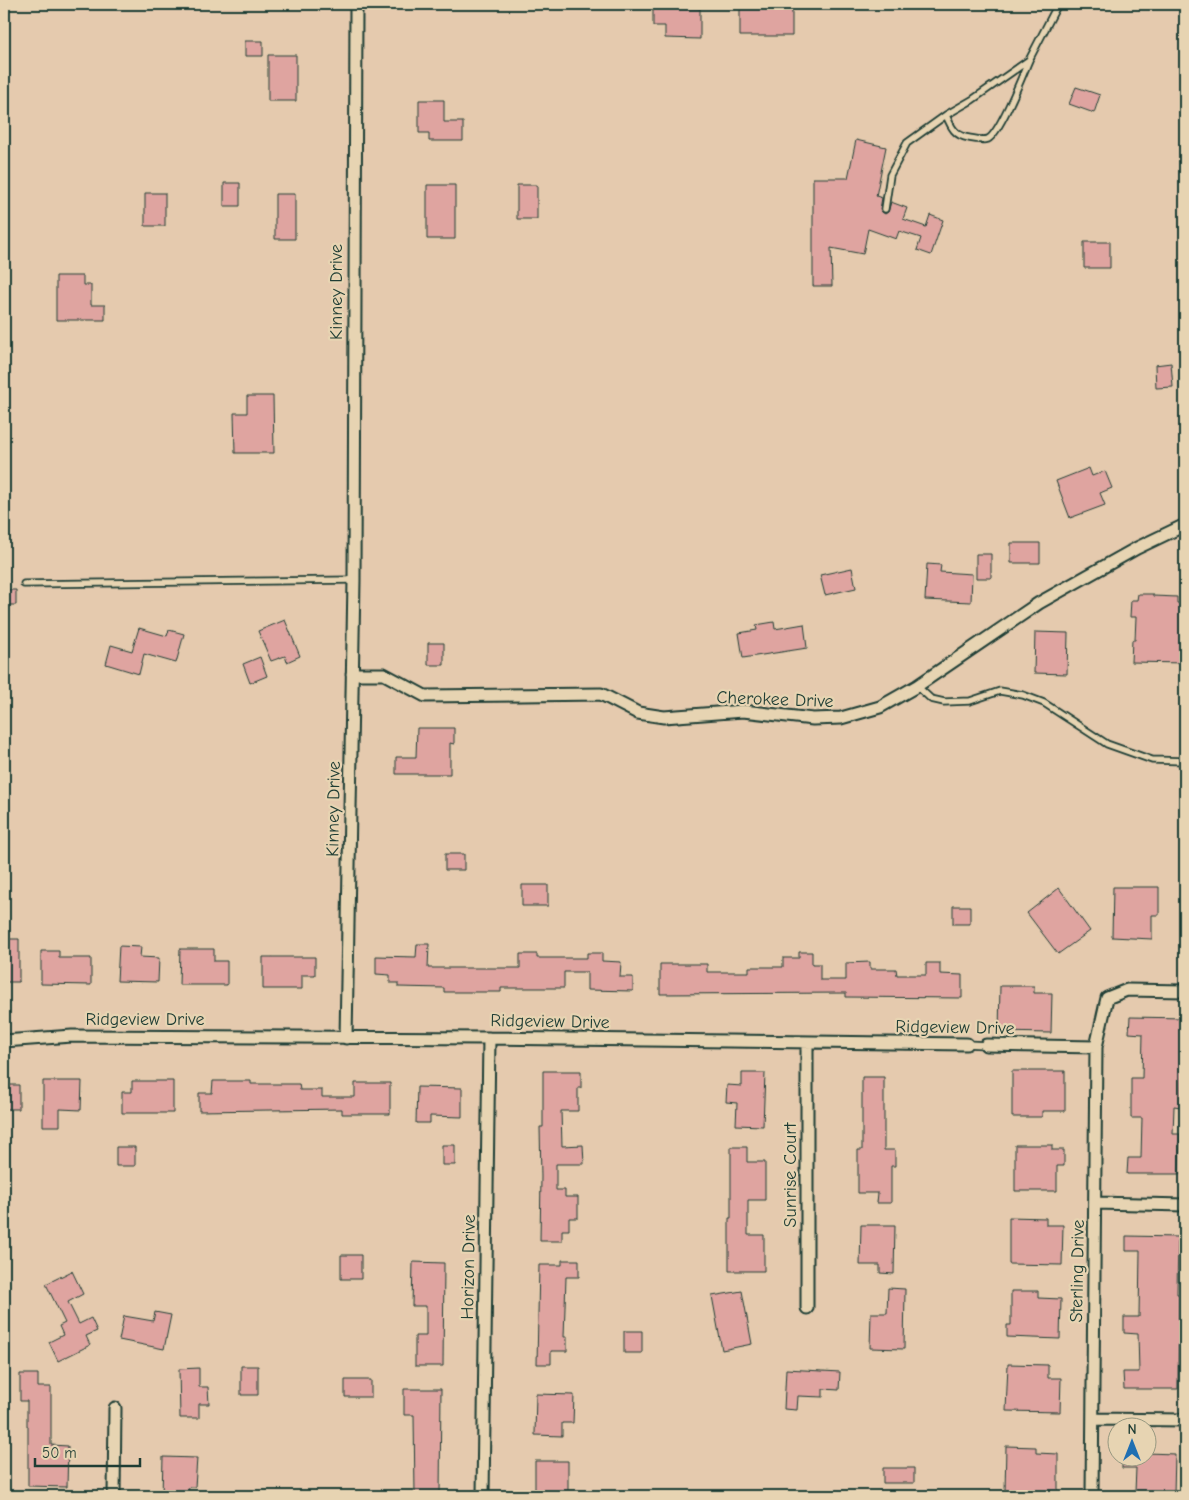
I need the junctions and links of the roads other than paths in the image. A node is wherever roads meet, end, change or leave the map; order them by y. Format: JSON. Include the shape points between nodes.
{"nodes":[{"id":1,"x":356,"y":4,"type":"edge"},
{"id":2,"x":1058,"y":4,"type":"edge"},
{"id":3,"x":1029,"y":60,"type":"junction"},
{"id":4,"x":946,"y":115,"type":"junction"},
{"id":5,"x":885,"y":209,"type":"dead end"},
{"id":6,"x":1185,"y":525,"type":"edge"},
{"id":7,"x":354,"y":580,"type":"junction"},
{"id":8,"x":24,"y":584,"type":"dead end"},
{"id":9,"x":352,"y":674,"type":"junction"},
{"id":10,"x":917,"y":686,"type":"junction"},
{"id":11,"x":1185,"y":761,"type":"edge"},
{"id":12,"x":1185,"y":991,"type":"edge"},
{"id":13,"x":346,"y":1038,"type":"junction"},
{"id":14,"x":489,"y":1038,"type":"junction"},
{"id":15,"x":4,"y":1041,"type":"edge"},
{"id":16,"x":807,"y":1042,"type":"junction"},
{"id":17,"x":966,"y":1044,"type":"joint"},
{"id":18,"x":986,"y":1045,"type":"joint"},
{"id":19,"x":1096,"y":1047,"type":"junction"},
{"id":20,"x":1095,"y":1203,"type":"junction"},
{"id":21,"x":1185,"y":1205,"type":"edge"},
{"id":22,"x":807,"y":1308,"type":"dead end"},
{"id":23,"x":115,"y":1408,"type":"dead end"},
{"id":24,"x":1093,"y":1419,"type":"junction"},
{"id":25,"x":1185,"y":1420,"type":"edge"},
{"id":26,"x":114,"y":1496,"type":"edge"},
{"id":27,"x":483,"y":1496,"type":"edge"},
{"id":28,"x":1092,"y":1496,"type":"edge"}],
"edges":[{"from":1,"to":7,"type":"street","name":"Kinney Drive"},
{"from":2,"to":3,"type":"lane"},
{"from":3,"to":4,"type":"lane"},
{"from":3,"to":4,"type":"lane","via":[[994,134],[987,139],[962,137],[952,130]]},
{"from":4,"to":5,"type":"lane","via":[[907,143],[890,175]]},
{"from":6,"to":10,"type":"street","name":"Cherokee Drive","via":[[1039,603]]},
{"from":7,"to":8,"type":"lane"},
{"from":7,"to":9,"type":"street","name":"Kinney Drive"},
{"from":9,"to":10,"type":"street","name":"Cherokee Drive","via":[[384,674],[425,696],[601,694],[638,713],[664,717],[743,711],[814,719],[841,718],[880,707]]},
{"from":9,"to":13,"type":"street","name":"Kinney Drive"},
{"from":10,"to":11,"type":"lane","via":[[931,699],[944,702],[970,701],[1000,691],[1023,695],[1044,703],[1107,744],[1152,760]]},
{"from":12,"to":19,"type":"street","name":"Sterling Drive","via":[[1127,990],[1108,998]]},
{"from":13,"to":14,"type":"street","name":"Ridgeview Drive"},
{"from":13,"to":15,"type":"street","name":"Ridgeview Drive","via":[[72,1036]]},
{"from":14,"to":16,"type":"street","name":"Ridgeview Drive"},
{"from":14,"to":27,"type":"street","name":"Horizon Drive"},
{"from":16,"to":17,"type":"street","name":"Ridgeview Drive"},
{"from":16,"to":22,"type":"street","name":"Sunrise Court"},
{"from":17,"to":18,"type":"lane","name":"Ridgeview Drive"},
{"from":18,"to":19,"type":"street","name":"Ridgeview Drive"},
{"from":19,"to":20,"type":"street","name":"Sterling Drive"},
{"from":20,"to":21,"type":"street"},
{"from":20,"to":24,"type":"street","name":"Sterling Drive"},
{"from":23,"to":26,"type":"street"},
{"from":24,"to":25,"type":"street"},
{"from":24,"to":28,"type":"street","name":"Sterling Drive"}]}
